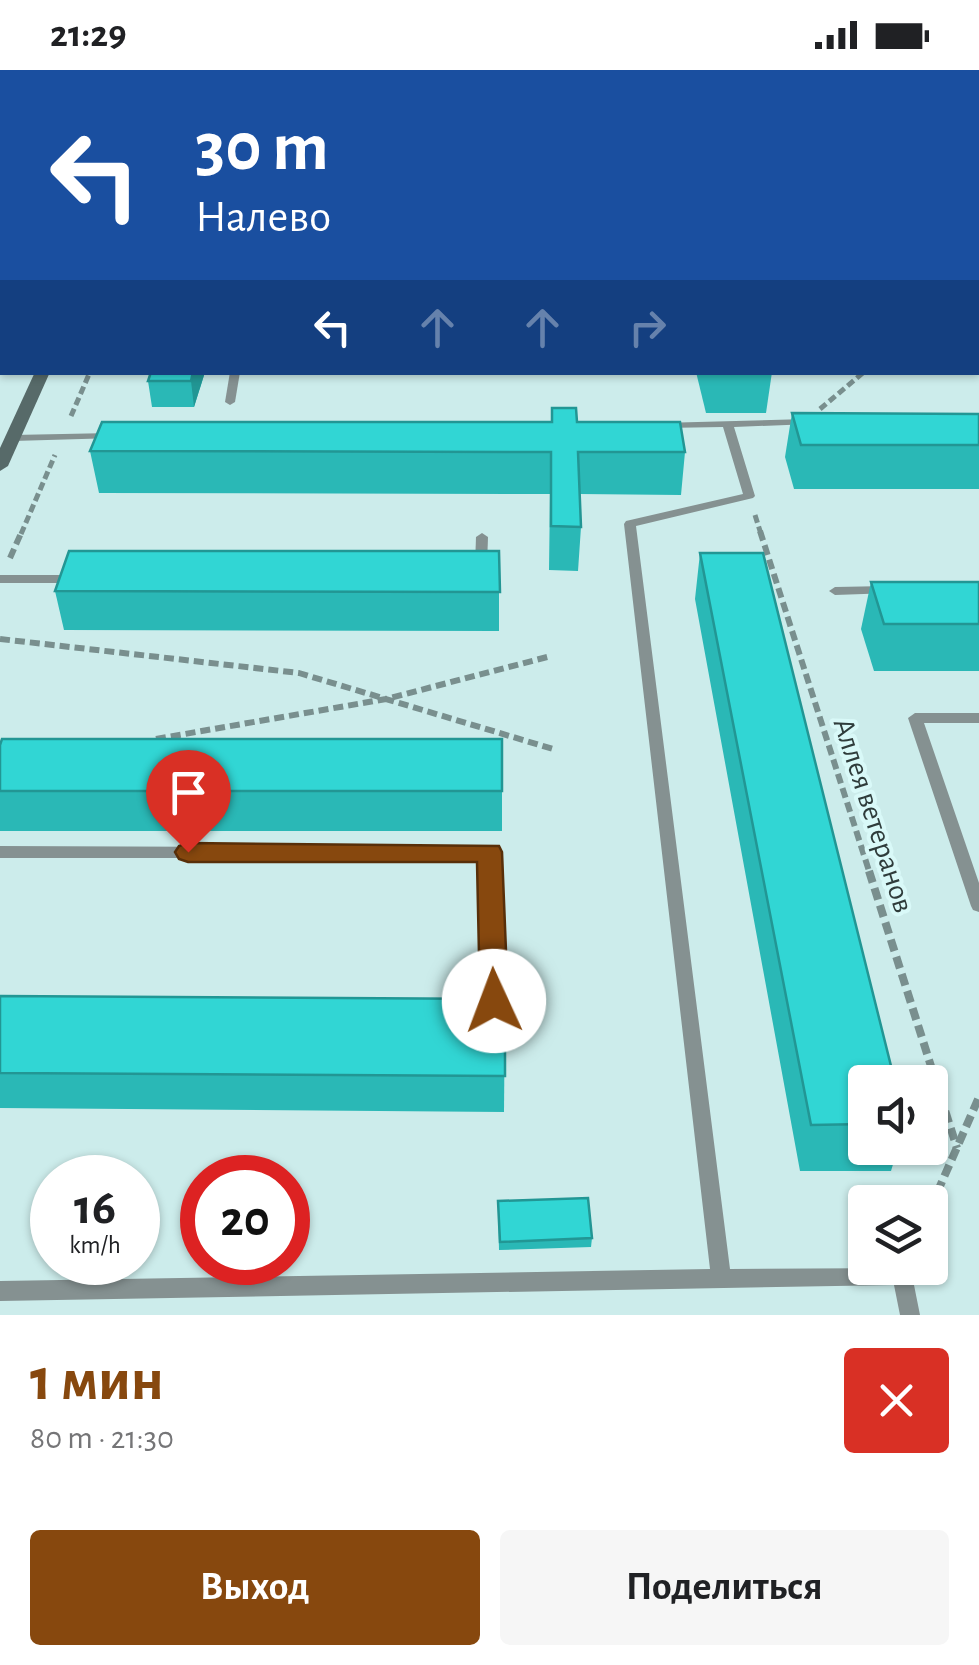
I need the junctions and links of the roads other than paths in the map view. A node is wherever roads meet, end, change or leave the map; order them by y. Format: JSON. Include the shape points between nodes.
{"nodes":[{"id":1,"x":42,"y":375,"type":"edge"},
{"id":2,"x":234,"y":375,"type":"edge"},
{"id":3,"x":230,"y":402,"type":"dead end"},
{"id":4,"x":823,"y":422,"type":"edge"},
{"id":5,"x":728,"y":424,"type":"junction"},
{"id":6,"x":650,"y":425,"type":"edge"},
{"id":7,"x":121,"y":436,"type":"edge"},
{"id":8,"x":13,"y":438,"type":"junction"},
{"id":9,"x":0,"y":466,"type":"edge"},
{"id":10,"x":482,"y":537,"type":"dead end"},
{"id":11,"x":1,"y":579,"type":"edge"},
{"id":12,"x":102,"y":579,"type":"edge"},
{"id":13,"x":481,"y":579,"type":"edge"},
{"id":14,"x":835,"y":590,"type":"dead end"},
{"id":15,"x":907,"y":590,"type":"edge"},
{"id":16,"x":979,"y":718,"type":"edge"},
{"id":17,"x":0,"y":852,"type":"edge"},
{"id":18,"x":971,"y":855,"type":"edge"},
{"id":19,"x":979,"y":906,"type":"edge"},
{"id":20,"x":455,"y":1001,"type":"edge"},
{"id":21,"x":721,"y":1278,"type":"junction"},
{"id":22,"x":0,"y":1291,"type":"edge"},
{"id":23,"x":910,"y":1315,"type":"edge"}],
"edges":[{"from":1,"to":8,"type":"street"},
{"from":2,"to":3,"type":"lane"},
{"from":4,"to":5,"type":"lane"},
{"from":5,"to":6,"type":"lane"},
{"from":5,"to":21,"type":"lane","via":[[749,496],[630,524]]},
{"from":7,"to":8,"type":"lane"},
{"from":8,"to":9,"type":"street"},
{"from":10,"to":13,"type":"lane"},
{"from":11,"to":12,"type":"lane"},
{"from":14,"to":15,"type":"lane"},
{"from":16,"to":18,"type":"lane","via":[[914,718]]},
{"from":17,"to":20,"type":"lane","via":[[490,852],[494,1001]]},
{"from":18,"to":19,"type":"lane"},
{"from":21,"to":22,"type":"lane"},
{"from":21,"to":23,"type":"lane","via":[[902,1275]]}]}
